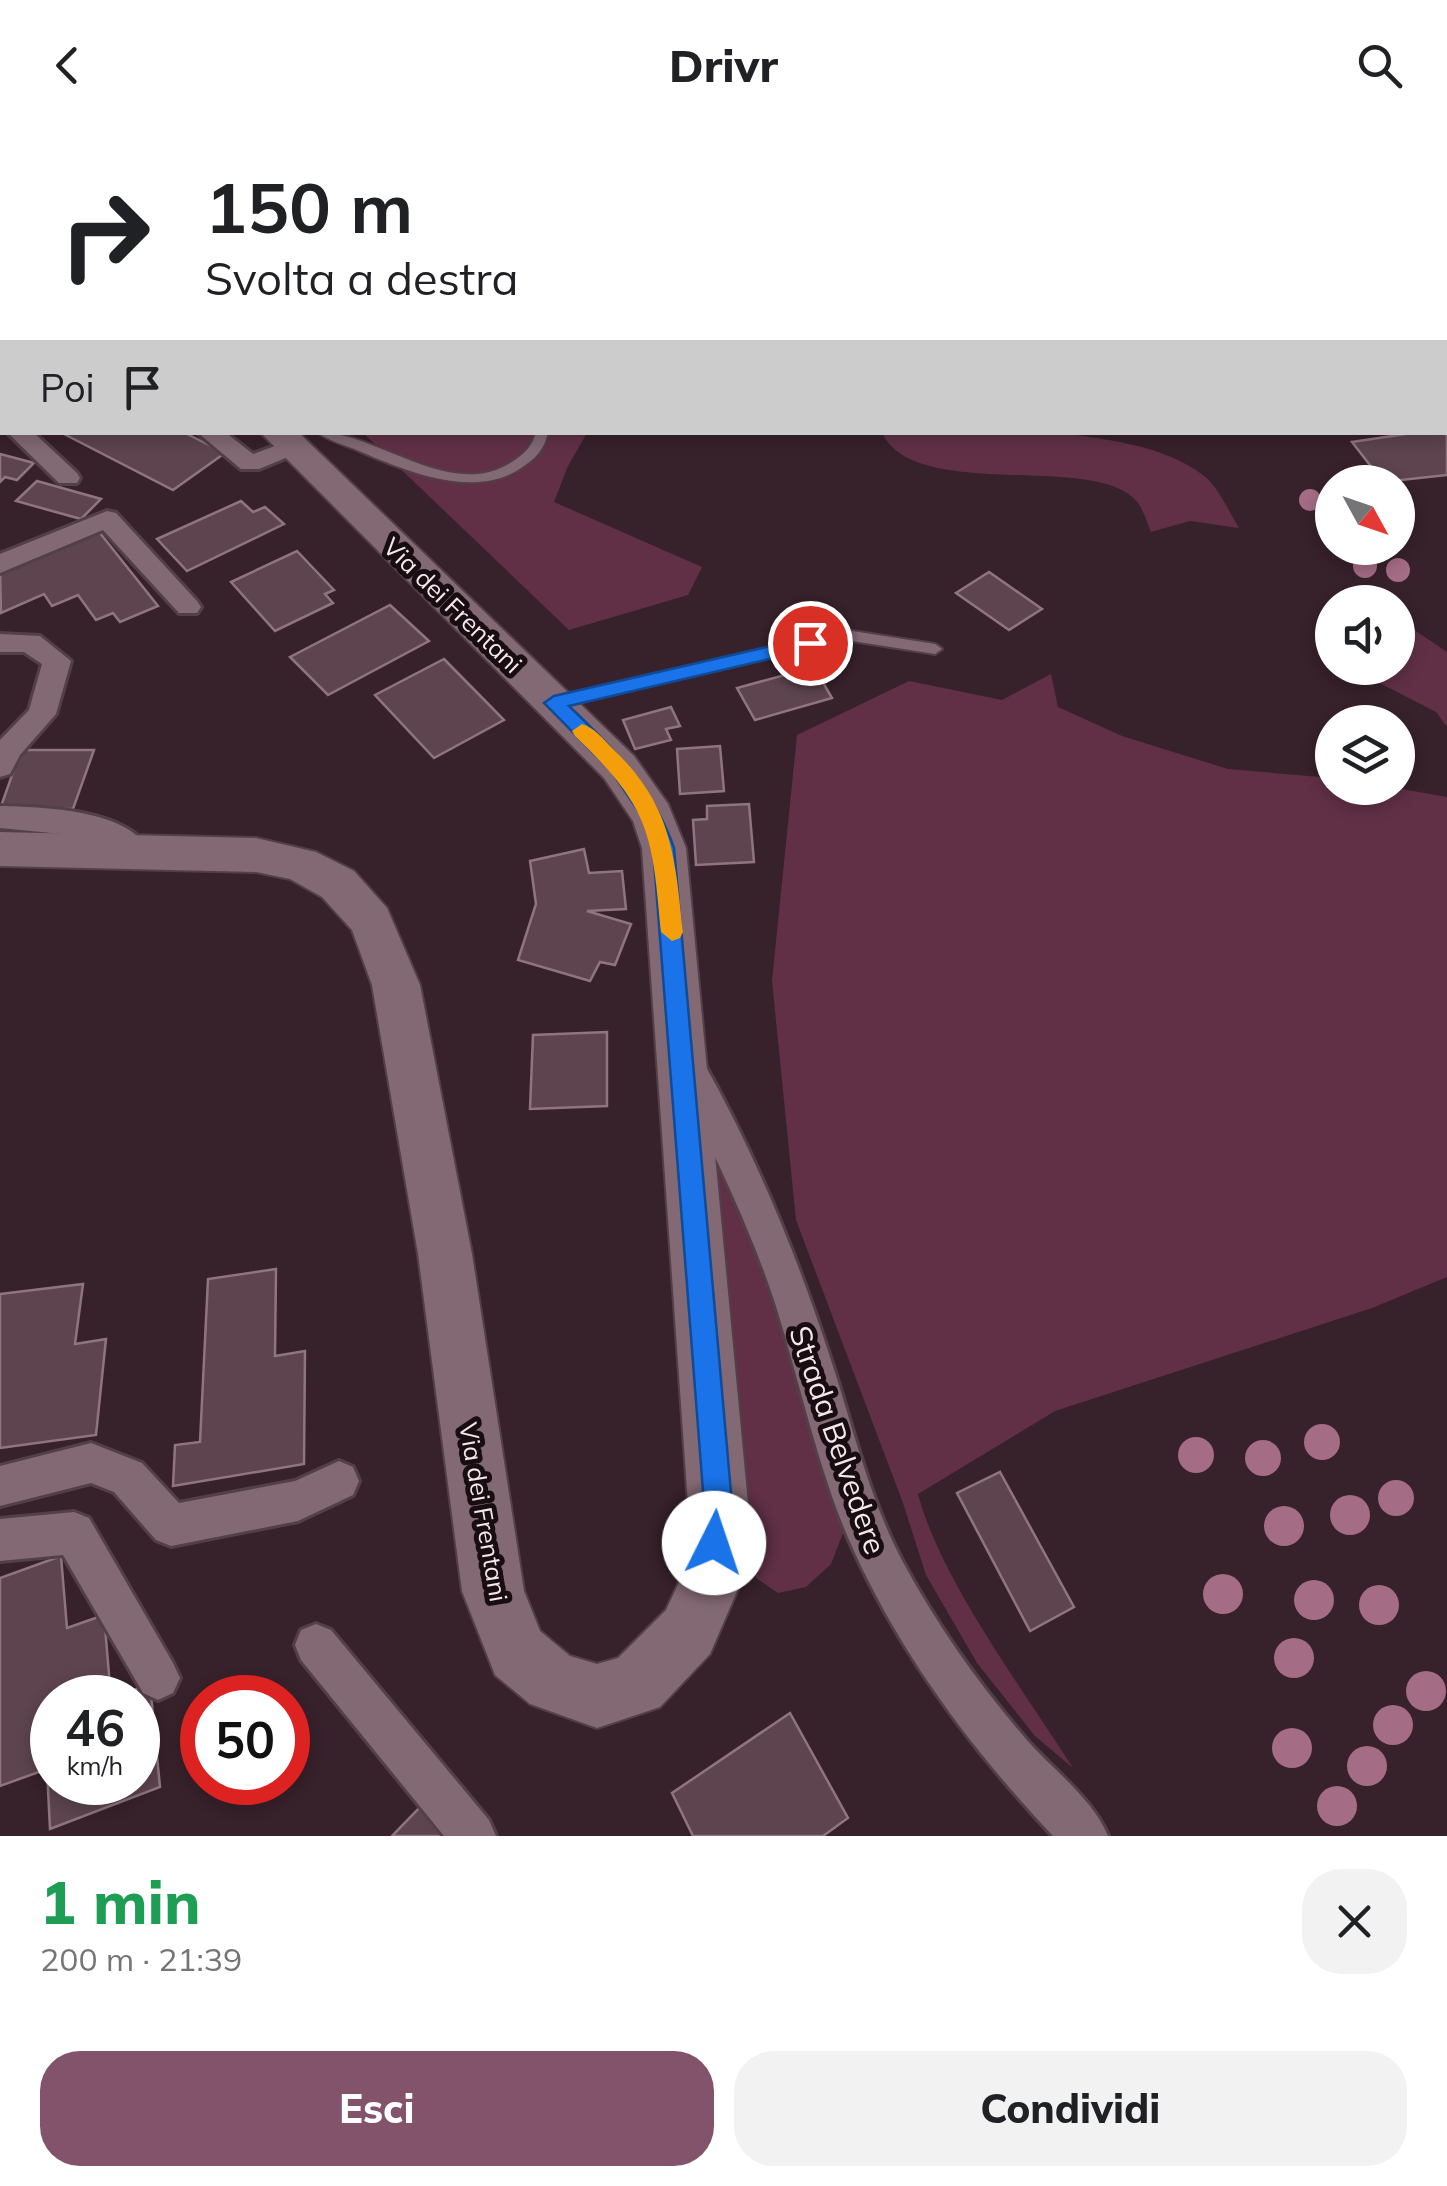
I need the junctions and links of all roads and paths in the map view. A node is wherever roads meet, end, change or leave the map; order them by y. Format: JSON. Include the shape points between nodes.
{"nodes":[{"id":1,"x":22,"y":435,"type":"edge"},
{"id":2,"x":213,"y":435,"type":"edge"},
{"id":3,"x":541,"y":435,"type":"edge"},
{"id":4,"x":289,"y":436,"type":"edge"},
{"id":5,"x":68,"y":478,"type":"dead end"},
{"id":6,"x":0,"y":564,"type":"edge"},
{"id":7,"x":188,"y":607,"type":"dead end"},
{"id":8,"x":0,"y":643,"type":"edge"},
{"id":9,"x":936,"y":649,"type":"dead end"},
{"id":10,"x":554,"y":703,"type":"junction"},
{"id":11,"x":0,"y":766,"type":"edge"},
{"id":12,"x":0,"y":816,"type":"edge"},
{"id":13,"x":0,"y":849,"type":"edge"},
{"id":14,"x":134,"y":850,"type":"junction"},
{"id":15,"x":682,"y":1058,"type":"junction"},
{"id":16,"x":340,"y":1481,"type":"dead end"},
{"id":17,"x":0,"y":1486,"type":"edge"},
{"id":18,"x":0,"y":1540,"type":"edge"},
{"id":19,"x":316,"y":1645,"type":"dead end"},
{"id":20,"x":156,"y":1675,"type":"edge"},
{"id":21,"x":473,"y":1836,"type":"edge"},
{"id":22,"x":1085,"y":1836,"type":"edge"}],
"edges":[{"from":1,"to":5,"type":"street"},
{"from":2,"to":4,"type":"street","via":[[250,464]]},
{"from":3,"to":4,"type":"lane","via":[[520,465],[476,480]]},
{"from":4,"to":10,"type":"main road","name":"Via dei Frentani"},
{"from":6,"to":7,"type":"street","via":[[107,519]]},
{"from":8,"to":11,"type":"street","via":[[30,643],[57,661],[42,714]]},
{"from":9,"to":10,"type":"lane","via":[[846,635]]},
{"from":10,"to":15,"type":"main road","name":"Via dei Frentani","via":[[620,767],[653,816],[668,878]]},
{"from":12,"to":14,"type":"street","via":[[80,820]]},
{"from":13,"to":14,"type":"main road","name":"Via dei Frentani"},
{"from":14,"to":15,"type":"main road","name":"Via dei Frentani","via":[[256,855],[300,864],[338,884],[371,921],[396,985],[446,1254],[493,1591],[517,1653],[552,1682],[597,1696],[636,1684],[688,1632],[710,1582],[718,1504]]},
{"from":15,"to":22,"type":"street","name":"Strada Belvedere","via":[[720,1120],[760,1208],[888,1582],[967,1706]]},
{"from":16,"to":17,"type":"street","via":[[298,1502],[170,1525],[128,1478],[91,1464]]},
{"from":18,"to":20,"type":"street","via":[[74,1533]]},
{"from":19,"to":21,"type":"street"}]}
